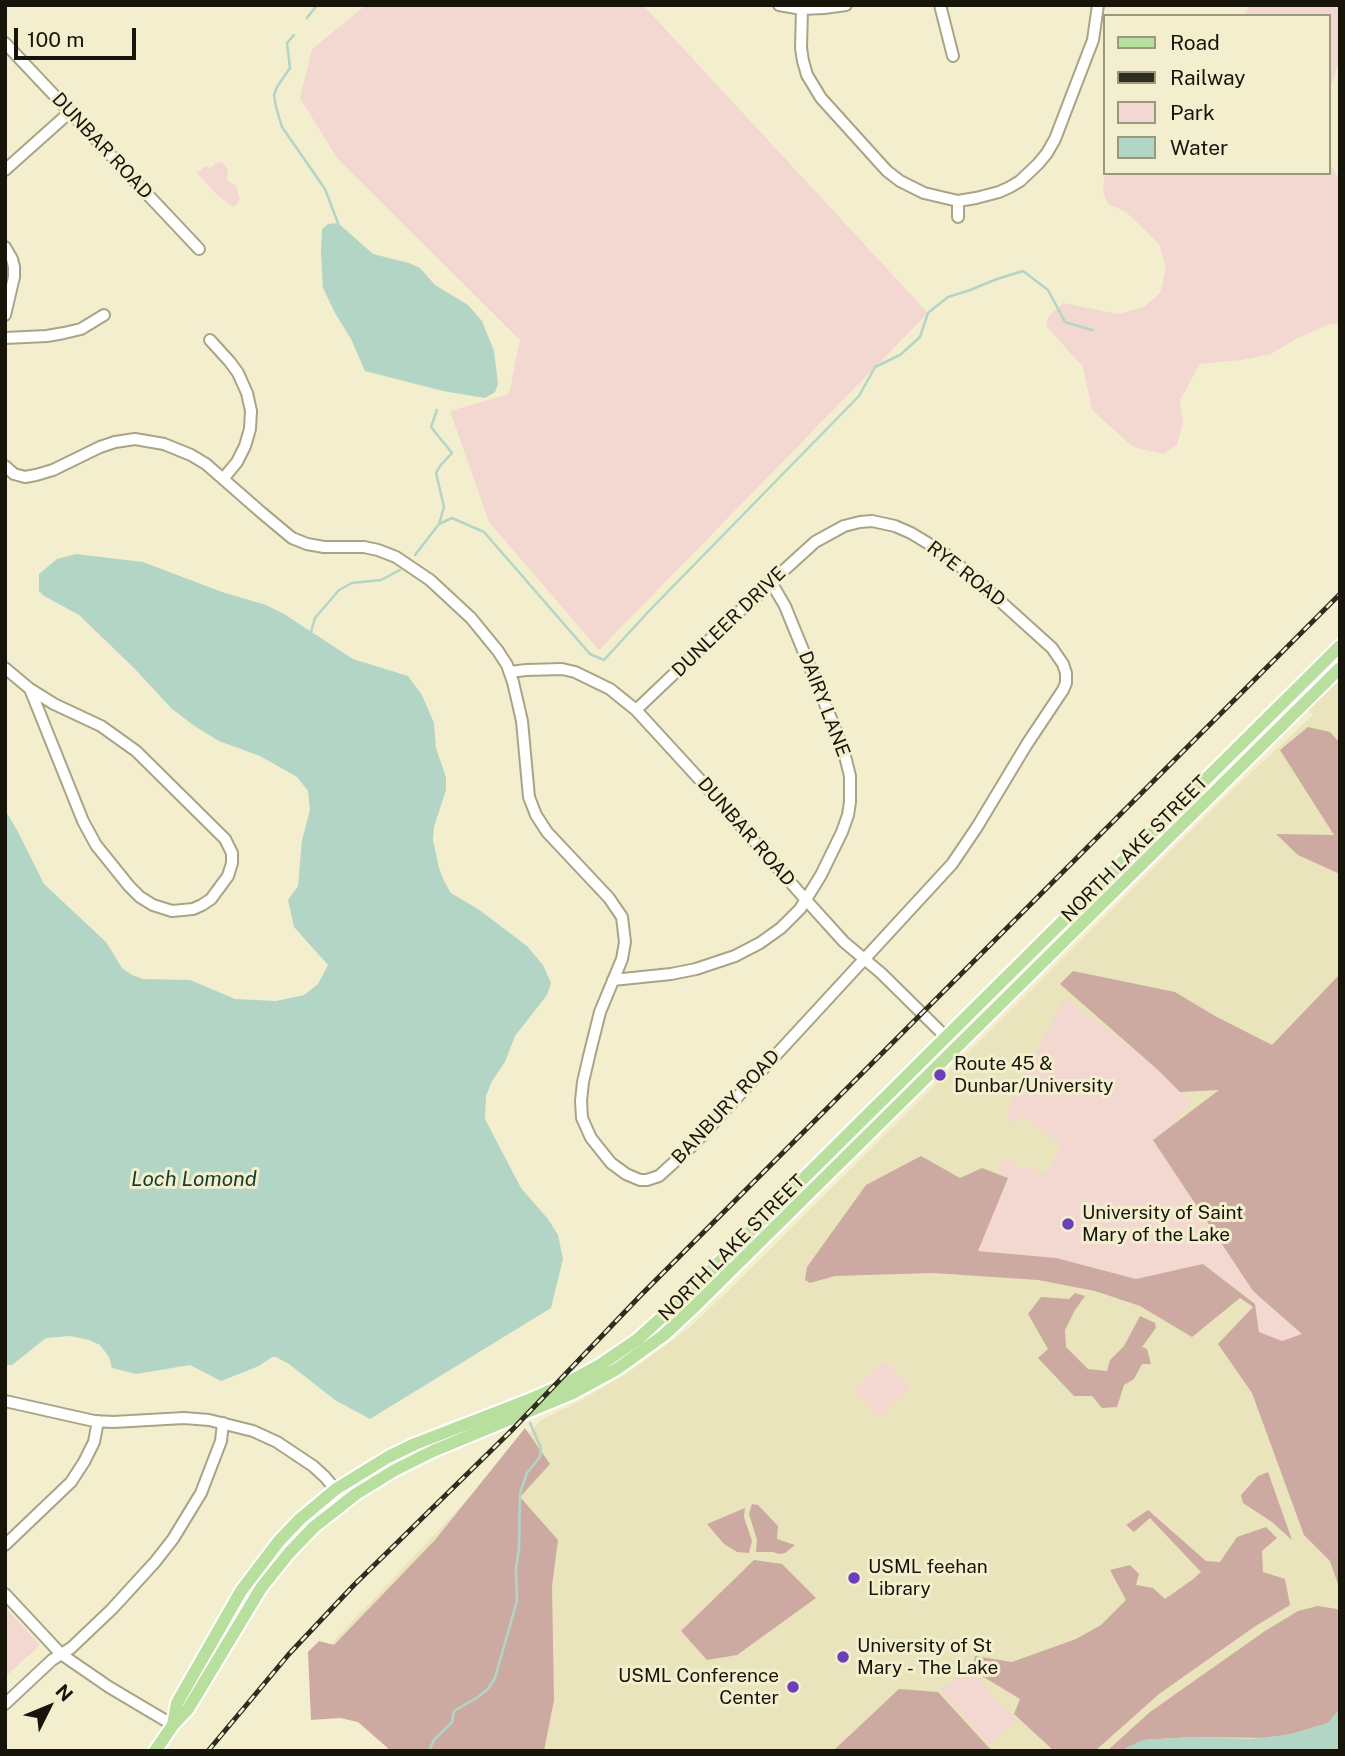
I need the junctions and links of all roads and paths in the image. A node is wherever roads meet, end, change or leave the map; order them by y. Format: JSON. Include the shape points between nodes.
{"nodes":[{"id":1,"x":779,"y":5,"type":"edge"},
{"id":2,"x":846,"y":5,"type":"edge"},
{"id":3,"x":940,"y":5,"type":"edge"},
{"id":4,"x":1098,"y":5,"type":"edge"},
{"id":5,"x":802,"y":9,"type":"junction"},
{"id":6,"x":5,"y":43,"type":"edge"},
{"id":7,"x":953,"y":55,"type":"dead end"},
{"id":8,"x":69,"y":112,"type":"junction"},
{"id":9,"x":5,"y":170,"type":"edge"},
{"id":10,"x":958,"y":201,"type":"junction"},
{"id":11,"x":958,"y":217,"type":"dead end"},
{"id":12,"x":5,"y":247,"type":"edge"},
{"id":13,"x":199,"y":249,"type":"dead end"},
{"id":14,"x":5,"y":315,"type":"edge"},
{"id":15,"x":104,"y":315,"type":"dead end"},
{"id":16,"x":5,"y":338,"type":"edge"},
{"id":17,"x":209,"y":341,"type":"dead end"},
{"id":18,"x":5,"y":466,"type":"edge"},
{"id":19,"x":223,"y":479,"type":"junction"},
{"id":20,"x":824,"y":536,"type":"joint"},
{"id":21,"x":771,"y":582,"type":"junction"},
{"id":22,"x":1340,"y":646,"type":"edge"},
{"id":23,"x":5,"y":668,"type":"edge"},
{"id":24,"x":1340,"y":668,"type":"edge"},
{"id":25,"x":510,"y":672,"type":"junction"},
{"id":26,"x":30,"y":690,"type":"junction"},
{"id":27,"x":1062,"y":690,"type":"joint"},
{"id":28,"x":636,"y":710,"type":"junction"},
{"id":29,"x":806,"y":900,"type":"junction"},
{"id":30,"x":864,"y":958,"type":"junction"},
{"id":31,"x":613,"y":980,"type":"junction"},
{"id":32,"x":946,"y":1037,"type":"junction"},
{"id":33,"x":956,"y":1048,"type":"junction"},
{"id":34,"x":5,"y":1401,"type":"edge"},
{"id":35,"x":99,"y":1421,"type":"junction"},
{"id":36,"x":223,"y":1423,"type":"junction"},
{"id":37,"x":336,"y":1489,"type":"junction"},
{"id":38,"x":346,"y":1502,"type":"junction"},
{"id":39,"x":5,"y":1545,"type":"edge"},
{"id":40,"x":5,"y":1594,"type":"edge"},
{"id":41,"x":61,"y":1654,"type":"junction"},
{"id":42,"x":5,"y":1704,"type":"edge"},
{"id":43,"x":173,"y":1725,"type":"junction"},
{"id":44,"x":155,"y":1751,"type":"edge"}],
"edges":[{"from":1,"to":5,"type":"street"},
{"from":2,"to":5,"type":"street"},
{"from":3,"to":7,"type":"street"},
{"from":4,"to":10,"type":"street","via":[[1093,40],[1047,153],[1010,187]]},
{"from":5,"to":10,"type":"street","via":[[803,61],[821,98],[900,181],[924,193]]},
{"from":6,"to":8,"type":"street","name":"DUNBAR ROAD"},
{"from":8,"to":9,"type":"street"},
{"from":8,"to":13,"type":"street","name":"DUNBAR ROAD"},
{"from":10,"to":11,"type":"street"},
{"from":12,"to":14,"type":"street","via":[[14,277]]},
{"from":15,"to":16,"type":"street","via":[[64,333]]},
{"from":17,"to":19,"type":"street","via":[[238,373],[251,411],[245,446]]},
{"from":18,"to":19,"type":"street","name":"BANBURY ROAD","via":[[14,474],[37,475],[100,447],[135,439],[183,452]]},
{"from":19,"to":25,"type":"street","name":"BANBURY ROAD","via":[[292,538],[324,547],[378,550],[412,567],[471,618]]},
{"from":20,"to":21,"type":"street","name":"DUNLEER DRIVE"},
{"from":20,"to":27,"type":"street","name":"RYE ROAD","via":[[844,526],[872,521],[926,541],[1052,648],[1066,673]]},
{"from":21,"to":28,"type":"street","name":"DUNLEER DRIVE"},
{"from":21,"to":29,"type":"street","name":"DAIRY LANE","via":[[834,725],[850,776],[845,824]]},
{"from":22,"to":32,"type":"main road","name":"NORTH LAKE STREET"},
{"from":23,"to":26,"type":"street"},
{"from":24,"to":33,"type":"main road","name":"NORTH LAKE STREET"},
{"from":25,"to":28,"type":"street","name":"DUNBAR ROAD","via":[[575,672],[610,689]]},
{"from":25,"to":31,"type":"street","name":"BANBURY ROAD","via":[[522,721],[529,797],[536,815],[622,917],[625,943]]},
{"from":26,"to":26,"type":"street","via":[[101,726],[135,751],[225,839],[232,863],[211,899],[193,909],[172,911],[140,897],[122,877],[83,821]]},
{"from":27,"to":30,"type":"street","name":"BANBURY ROAD","via":[[952,864]]},
{"from":28,"to":29,"type":"street","name":"DUNBAR ROAD"},
{"from":29,"to":30,"type":"street","name":"DUNBAR ROAD"},
{"from":29,"to":31,"type":"street","name":"DAIRY LANE","via":[[781,928],[735,956],[671,974]]},
{"from":30,"to":31,"type":"street","name":"BANBURY ROAD","via":[[687,1151],[649,1180],[626,1174],[611,1163],[590,1138],[582,1118],[590,1052]]},
{"from":30,"to":32,"type":"street","name":"DUNBAR ROAD"},
{"from":32,"to":33,"type":"street","name":"DUNBAR ROAD"},
{"from":32,"to":37,"type":"main road","name":"NORTH LAKE STREET","via":[[668,1312],[625,1348],[563,1385],[401,1451]]},
{"from":33,"to":38,"type":"main road","name":"NORTH LAKE STREET","via":[[651,1346],[573,1393],[419,1457]]},
{"from":34,"to":35,"type":"street"},
{"from":35,"to":36,"type":"street","via":[[184,1418]]},
{"from":35,"to":39,"type":"street","via":[[85,1462],[71,1482]]},
{"from":36,"to":37,"type":"street","via":[[277,1442],[313,1466]]},
{"from":36,"to":41,"type":"street","via":[[201,1493],[173,1539],[112,1609]]},
{"from":37,"to":38,"type":"street"},
{"from":37,"to":43,"type":"main road","name":"NORTH LAKE STREET","via":[[288,1531],[241,1591],[177,1703]]},
{"from":38,"to":43,"type":"main road","name":"NORTH LAKE STREET","via":[[308,1533],[270,1576],[188,1709]]},
{"from":40,"to":41,"type":"street"},
{"from":41,"to":42,"type":"street"},
{"from":41,"to":43,"type":"street"},
{"from":43,"to":44,"type":"main road","name":"NORTH LAKE STREET"}]}
